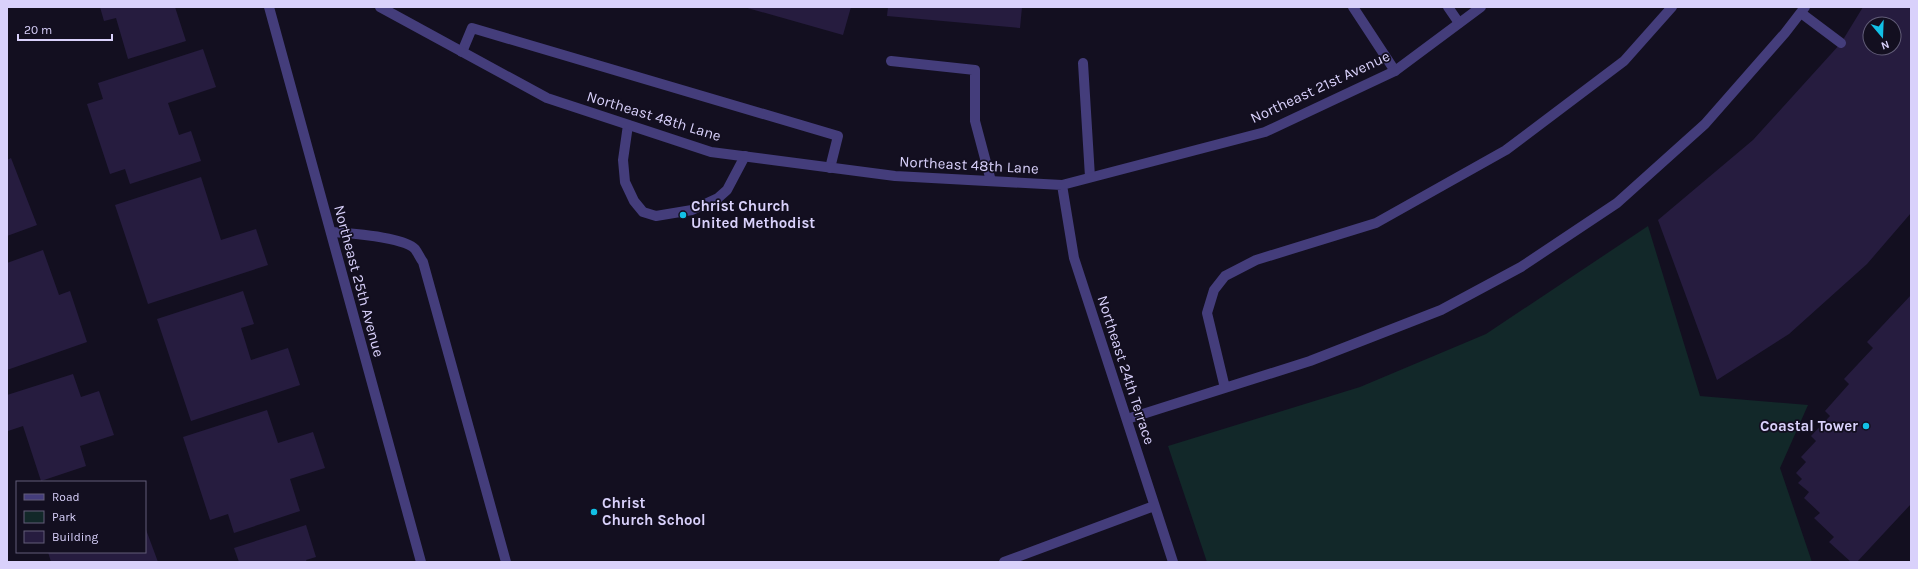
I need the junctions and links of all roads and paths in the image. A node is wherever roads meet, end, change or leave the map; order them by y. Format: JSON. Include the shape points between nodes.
{"nodes":[{"id":1,"x":269,"y":7,"type":"edge"},
{"id":2,"x":380,"y":7,"type":"edge"},
{"id":3,"x":1353,"y":7,"type":"edge"},
{"id":4,"x":1448,"y":7,"type":"edge"},
{"id":5,"x":1481,"y":7,"type":"edge"},
{"id":6,"x":1672,"y":7,"type":"edge"},
{"id":7,"x":1803,"y":10,"type":"edge"},
{"id":8,"x":1459,"y":23,"type":"junction"},
{"id":9,"x":1841,"y":43,"type":"dead end"},
{"id":10,"x":462,"y":52,"type":"junction"},
{"id":11,"x":891,"y":61,"type":"dead end"},
{"id":12,"x":1083,"y":63,"type":"dead end"},
{"id":13,"x":1395,"y":71,"type":"junction"},
{"id":14,"x":628,"y":125,"type":"junction"},
{"id":15,"x":745,"y":156,"type":"junction"},
{"id":16,"x":830,"y":168,"type":"junction"},
{"id":17,"x":1090,"y":177,"type":"junction"},
{"id":18,"x":991,"y":181,"type":"junction"},
{"id":19,"x":1062,"y":185,"type":"junction"},
{"id":20,"x":330,"y":232,"type":"junction"},
{"id":21,"x":1225,"y":388,"type":"junction"},
{"id":22,"x":1126,"y":419,"type":"junction"},
{"id":23,"x":1154,"y":506,"type":"junction"},
{"id":24,"x":421,"y":562,"type":"edge"},
{"id":25,"x":506,"y":562,"type":"edge"},
{"id":26,"x":1004,"y":562,"type":"edge"},
{"id":27,"x":1173,"y":562,"type":"edge"}],
"edges":[{"from":1,"to":20,"type":"street","name":"Northeast 25th Avenue"},
{"from":2,"to":10,"type":"street","name":"Northeast 48th Lane"},
{"from":3,"to":13,"type":"street"},
{"from":4,"to":8,"type":"street"},
{"from":5,"to":8,"type":"street","name":"Northeast 21st Avenue"},
{"from":6,"to":21,"type":"street","via":[[1624,61],[1506,150],[1376,222],[1256,260],[1225,276],[1214,290],[1207,314]]},
{"from":7,"to":9,"type":"street"},
{"from":7,"to":21,"type":"street","via":[[1706,124],[1617,203],[1521,267],[1441,310],[1310,361]]},
{"from":8,"to":13,"type":"street","name":"Northeast 21st Avenue"},
{"from":10,"to":14,"type":"street","name":"Northeast 48th Lane","via":[[546,98]]},
{"from":10,"to":16,"type":"street","via":[[472,28],[838,136]]},
{"from":11,"to":18,"type":"street","via":[[974,70],[975,121]]},
{"from":12,"to":17,"type":"street"},
{"from":13,"to":17,"type":"street","name":"Northeast 21st Avenue","via":[[1265,132]]},
{"from":14,"to":15,"type":"street","name":"Northeast 48th Lane","via":[[712,152]]},
{"from":14,"to":15,"type":"street","via":[[623,160],[625,182],[634,201],[643,212],[656,216],[692,210],[718,198],[727,190]]},
{"from":15,"to":16,"type":"street","name":"Northeast 48th Lane"},
{"from":16,"to":18,"type":"street","name":"Northeast 48th Lane","via":[[895,176]]},
{"from":17,"to":19,"type":"street","name":"Northeast 21st Avenue"},
{"from":18,"to":19,"type":"street","name":"Northeast 48th Lane"},
{"from":19,"to":22,"type":"street","name":"Northeast 24th Terrace","via":[[1074,258]]},
{"from":20,"to":24,"type":"street","name":"Northeast 25th Avenue"},
{"from":20,"to":25,"type":"street","via":[[369,235],[396,241],[414,248],[423,262]]},
{"from":21,"to":22,"type":"street"},
{"from":22,"to":23,"type":"street","name":"Northeast 24th Terrace"},
{"from":23,"to":26,"type":"street"},
{"from":23,"to":27,"type":"street","name":"Northeast 24th Terrace"}]}
